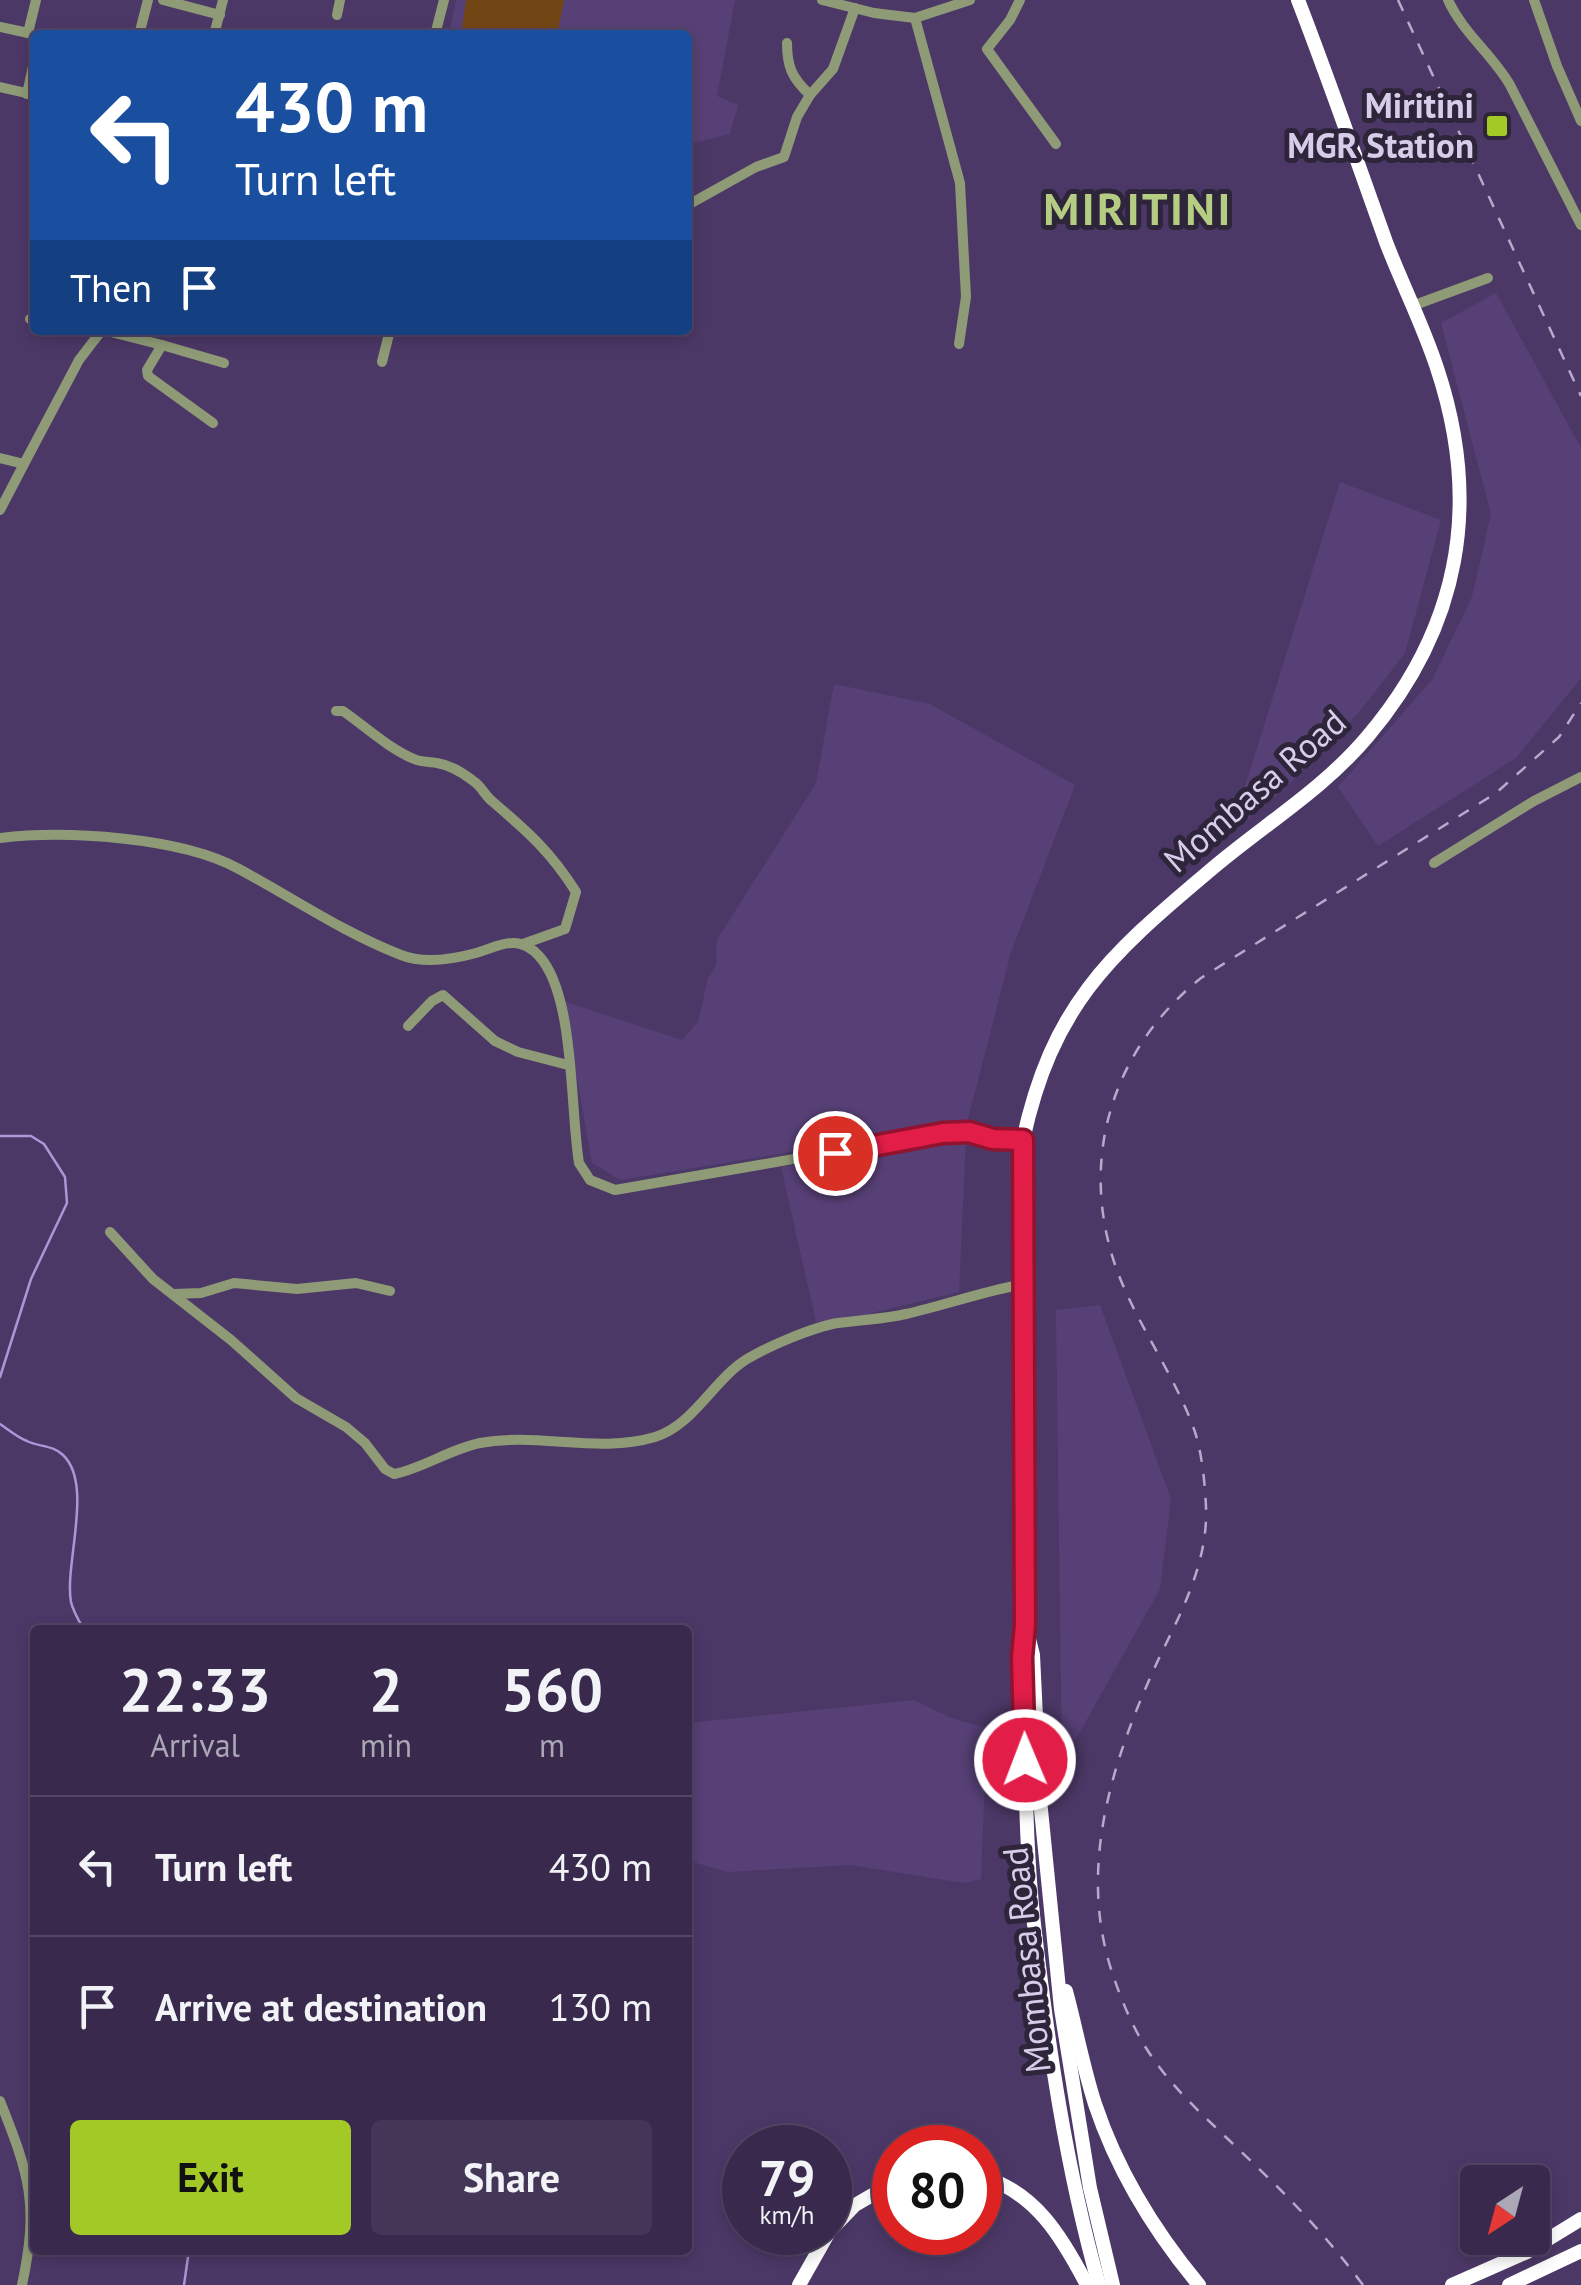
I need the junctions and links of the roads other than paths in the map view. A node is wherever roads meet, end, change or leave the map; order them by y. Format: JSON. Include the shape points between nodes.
{"nodes":[{"id":1,"x":36,"y":0,"type":"edge"},
{"id":2,"x":148,"y":0,"type":"edge"},
{"id":3,"x":163,"y":0,"type":"edge"},
{"id":4,"x":222,"y":0,"type":"edge"},
{"id":5,"x":340,"y":0,"type":"edge"},
{"id":6,"x":444,"y":0,"type":"edge"},
{"id":7,"x":822,"y":0,"type":"edge"},
{"id":8,"x":970,"y":0,"type":"edge"},
{"id":9,"x":1020,"y":0,"type":"edge"},
{"id":10,"x":1298,"y":0,"type":"edge"},
{"id":11,"x":1448,"y":0,"type":"edge"},
{"id":12,"x":1534,"y":0,"type":"edge"},
{"id":13,"x":941,"y":4,"type":"edge"},
{"id":14,"x":854,"y":8,"type":"junction"},
{"id":15,"x":220,"y":15,"type":"junction"},
{"id":16,"x":338,"y":16,"type":"dead end"},
{"id":17,"x":915,"y":18,"type":"junction"},
{"id":18,"x":0,"y":27,"type":"edge"},
{"id":19,"x":32,"y":30,"type":"edge"},
{"id":20,"x":140,"y":30,"type":"edge"},
{"id":21,"x":216,"y":30,"type":"edge"},
{"id":22,"x":437,"y":30,"type":"edge"},
{"id":23,"x":30,"y":34,"type":"edge"},
{"id":24,"x":787,"y":43,"type":"dead end"},
{"id":25,"x":0,"y":87,"type":"edge"},
{"id":26,"x":30,"y":94,"type":"edge"},
{"id":27,"x":810,"y":95,"type":"junction"},
{"id":28,"x":1581,"y":120,"type":"edge"},
{"id":29,"x":1056,"y":144,"type":"dead end"},
{"id":30,"x":692,"y":203,"type":"edge"},
{"id":31,"x":1581,"y":225,"type":"edge"},
{"id":32,"x":1488,"y":278,"type":"dead end"},
{"id":33,"x":1412,"y":306,"type":"junction"},
{"id":34,"x":99,"y":335,"type":"edge"},
{"id":35,"x":121,"y":335,"type":"edge"},
{"id":36,"x":389,"y":335,"type":"edge"},
{"id":37,"x":959,"y":344,"type":"dead end"},
{"id":38,"x":162,"y":346,"type":"junction"},
{"id":39,"x":382,"y":362,"type":"dead end"},
{"id":40,"x":224,"y":363,"type":"dead end"},
{"id":41,"x":213,"y":423,"type":"dead end"},
{"id":42,"x":0,"y":458,"type":"edge"},
{"id":43,"x":24,"y":464,"type":"junction"},
{"id":44,"x":0,"y":510,"type":"edge"},
{"id":45,"x":336,"y":711,"type":"dead end"},
{"id":46,"x":1581,"y":777,"type":"edge"},
{"id":47,"x":0,"y":838,"type":"edge"},
{"id":48,"x":1434,"y":864,"type":"dead end"},
{"id":49,"x":523,"y":944,"type":"junction"},
{"id":50,"x":408,"y":1026,"type":"dead end"},
{"id":51,"x":568,"y":1064,"type":"junction"},
{"id":52,"x":1023,"y":1140,"type":"junction"},
{"id":53,"x":110,"y":1232,"type":"dead end"},
{"id":54,"x":1024,"y":1284,"type":"junction"},
{"id":55,"x":390,"y":1291,"type":"dead end"},
{"id":56,"x":173,"y":1294,"type":"junction"},
{"id":57,"x":1025,"y":1625,"type":"junction"},
{"id":58,"x":1059,"y":1966,"type":"junction"},
{"id":59,"x":0,"y":2101,"type":"edge"},
{"id":60,"x":1002,"y":2184,"type":"edge"},
{"id":61,"x":30,"y":2189,"type":"edge"},
{"id":62,"x":1581,"y":2219,"type":"edge"},
{"id":63,"x":30,"y":2242,"type":"edge"},
{"id":64,"x":1581,"y":2250,"type":"edge"},
{"id":65,"x":817,"y":2255,"type":"edge"},
{"id":66,"x":22,"y":2285,"type":"edge"},
{"id":67,"x":799,"y":2285,"type":"edge"},
{"id":68,"x":1087,"y":2285,"type":"edge"},
{"id":69,"x":1098,"y":2285,"type":"edge"},
{"id":70,"x":1112,"y":2285,"type":"edge"},
{"id":71,"x":1198,"y":2285,"type":"edge"},
{"id":72,"x":1452,"y":2285,"type":"edge"},
{"id":73,"x":1509,"y":2285,"type":"edge"}],
"edges":[{"from":1,"to":19,"type":"street"},
{"from":2,"to":20,"type":"street"},
{"from":3,"to":15,"type":"street"},
{"from":4,"to":15,"type":"street"},
{"from":5,"to":16,"type":"street"},
{"from":6,"to":22,"type":"street"},
{"from":7,"to":14,"type":"street"},
{"from":8,"to":13,"type":"street"},
{"from":9,"to":29,"type":"street","via":[[988,48]]},
{"from":10,"to":33,"type":"highway","name":"Mombasa Road"},
{"from":11,"to":31,"type":"street","via":[[1459,24],[1499,66]]},
{"from":12,"to":28,"type":"street"},
{"from":13,"to":17,"type":"street"},
{"from":14,"to":17,"type":"street"},
{"from":14,"to":27,"type":"street","via":[[833,69]]},
{"from":15,"to":21,"type":"street"},
{"from":17,"to":37,"type":"street","via":[[960,183],[966,297]]},
{"from":18,"to":23,"type":"street"},
{"from":24,"to":27,"type":"street","via":[[788,68]]},
{"from":25,"to":26,"type":"street"},
{"from":27,"to":30,"type":"street","via":[[784,158],[756,166]]},
{"from":32,"to":33,"type":"street"},
{"from":33,"to":52,"type":"highway","name":"Mombasa Road","via":[[1438,369],[1455,440],[1461,511],[1456,562],[1421,660],[1374,728],[1334,769],[1099,971],[1057,1036]]},
{"from":34,"to":43,"type":"street"},
{"from":35,"to":38,"type":"street"},
{"from":36,"to":39,"type":"street"},
{"from":38,"to":40,"type":"street"},
{"from":38,"to":41,"type":"street","via":[[148,376]]},
{"from":42,"to":43,"type":"street"},
{"from":43,"to":44,"type":"street"},
{"from":45,"to":49,"type":"street","via":[[417,761],[442,763],[470,778],[554,857],[576,892],[575,902],[565,929]]},
{"from":46,"to":48,"type":"street"},
{"from":47,"to":49,"type":"street","via":[[44,832],[206,854],[405,958],[434,960]]},
{"from":49,"to":51,"type":"street","via":[[540,956],[559,990]]},
{"from":50,"to":51,"type":"street","via":[[443,995],[496,1042]]},
{"from":51,"to":52,"type":"street","via":[[579,1163],[590,1180],[615,1190],[943,1133]]},
{"from":52,"to":54,"type":"highway","name":"Mombasa Road"},
{"from":53,"to":56,"type":"street"},
{"from":54,"to":56,"type":"street","via":[[816,1329],[749,1358],[657,1436],[603,1444],[482,1443],[394,1474],[346,1428],[296,1398]]},
{"from":54,"to":57,"type":"highway","name":"Mombasa Road"},
{"from":55,"to":56,"type":"street","via":[[356,1284],[297,1289],[234,1283]]},
{"from":57,"to":58,"type":"highway","name":"Mombasa Road"},
{"from":57,"to":69,"type":"highway","name":"Mombasa Road","via":[[1034,1925],[1074,2191]]},
{"from":58,"to":70,"type":"highway","name":"Mombasa Road","via":[[1074,2102]]},
{"from":58,"to":71,"type":"highway","via":[[1095,2104],[1122,2170]]},
{"from":59,"to":61,"type":"street"},
{"from":60,"to":68,"type":"highway","via":[[1042,2213]]},
{"from":62,"to":72,"type":"highway"},
{"from":63,"to":66,"type":"street"},
{"from":64,"to":73,"type":"highway"},
{"from":65,"to":67,"type":"highway"}]}
